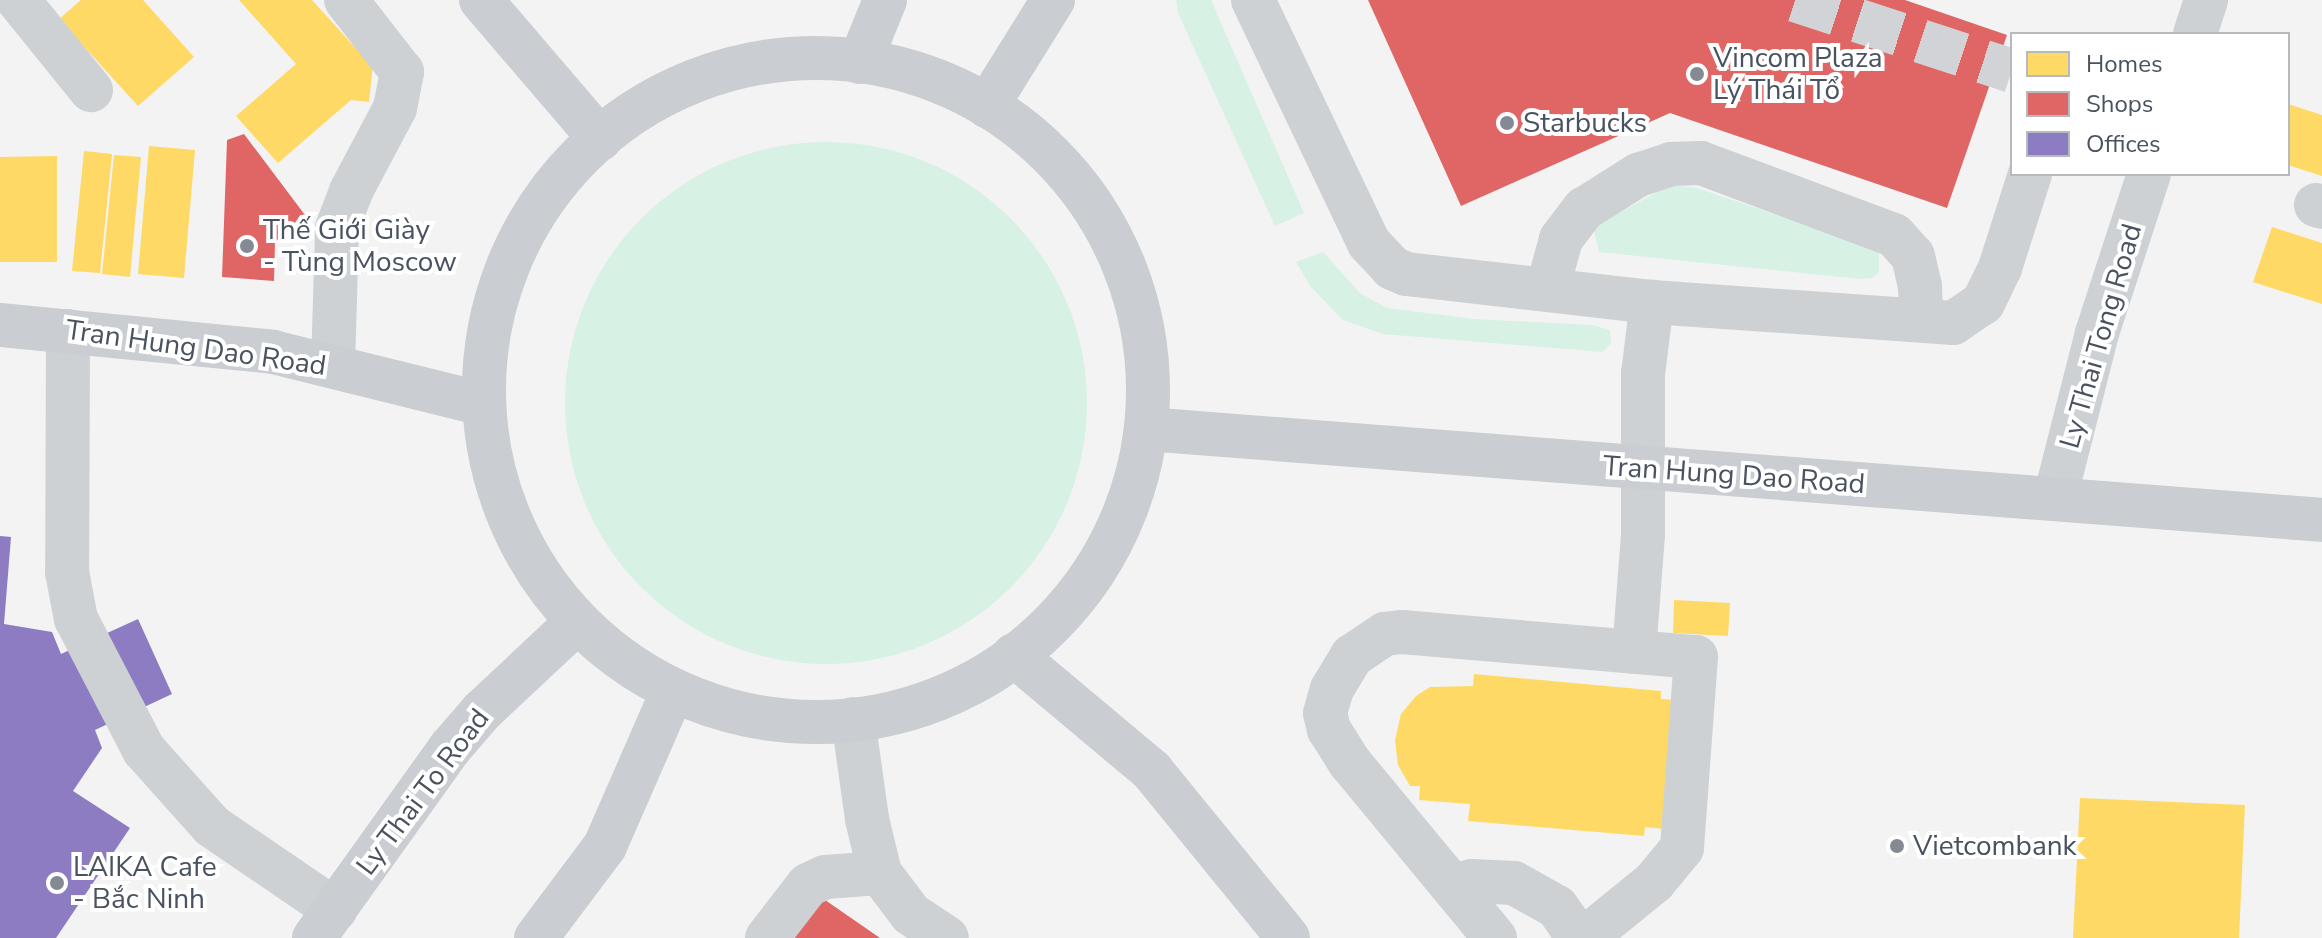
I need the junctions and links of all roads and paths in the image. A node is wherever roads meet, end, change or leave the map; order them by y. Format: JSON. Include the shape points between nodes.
{"nodes":[{"id":1,"x":18,"y":0,"type":"edge"},
{"id":2,"x":346,"y":0,"type":"edge"},
{"id":3,"x":481,"y":0,"type":"edge"},
{"id":4,"x":885,"y":0,"type":"edge"},
{"id":5,"x":1053,"y":0,"type":"edge"},
{"id":6,"x":1253,"y":0,"type":"edge"},
{"id":7,"x":2206,"y":0,"type":"edge"},
{"id":8,"x":2196,"y":32,"type":"edge"},
{"id":9,"x":860,"y":62,"type":"junction"},
{"id":10,"x":91,"y":90,"type":"dead end"},
{"id":11,"x":987,"y":106,"type":"junction"},
{"id":12,"x":600,"y":139,"type":"junction"},
{"id":13,"x":2029,"y":176,"type":"edge"},
{"id":14,"x":2148,"y":176,"type":"edge"},
{"id":15,"x":1548,"y":287,"type":"junction"},
{"id":16,"x":1652,"y":302,"type":"junction"},
{"id":17,"x":1921,"y":320,"type":"junction"},
{"id":18,"x":0,"y":325,"type":"edge"},
{"id":19,"x":68,"y":331,"type":"junction"},
{"id":20,"x":333,"y":366,"type":"junction"},
{"id":21,"x":483,"y":404,"type":"junction"},
{"id":22,"x":1146,"y":429,"type":"junction"},
{"id":23,"x":1641,"y":468,"type":"junction"},
{"id":24,"x":2055,"y":498,"type":"junction"},
{"id":25,"x":2322,"y":520,"type":"edge"},
{"id":26,"x":577,"y":622,"type":"junction"},
{"id":27,"x":1634,"y":652,"type":"junction"},
{"id":28,"x":1014,"y":655,"type":"junction"},
{"id":29,"x":673,"y":690,"type":"junction"},
{"id":30,"x":853,"y":719,"type":"junction"},
{"id":31,"x":880,"y":873,"type":"junction"},
{"id":32,"x":1452,"y":886,"type":"junction"},
{"id":33,"x":325,"y":924,"type":"edge"},
{"id":34,"x":536,"y":938,"type":"edge"},
{"id":35,"x":767,"y":938,"type":"edge"},
{"id":36,"x":947,"y":938,"type":"edge"},
{"id":37,"x":1288,"y":938,"type":"edge"},
{"id":38,"x":1495,"y":938,"type":"edge"},
{"id":39,"x":1582,"y":938,"type":"edge"}],
"edges":[{"from":1,"to":10,"type":"street"},
{"from":2,"to":20,"type":"street","via":[[402,72],[395,108],[337,228]]},
{"from":3,"to":12,"type":"main road"},
{"from":4,"to":9,"type":"main road"},
{"from":5,"to":11,"type":"main road"},
{"from":6,"to":15,"type":"street","via":[[1365,235],[1392,268],[1426,278]]},
{"from":7,"to":8,"type":"street"},
{"from":9,"to":11,"type":"main road","via":[[926,78]]},
{"from":9,"to":12,"type":"main road","via":[[788,61],[716,75],[649,104]]},
{"from":11,"to":22,"type":"main road","via":[[1028,134],[1063,168],[1094,207],[1118,250],[1145,344]]},
{"from":12,"to":21,"type":"main road","via":[[553,189],[513,255],[489,328]]},
{"from":13,"to":17,"type":"street","via":[[1983,303],[1953,323]]},
{"from":14,"to":24,"type":"street","name":"Ly Thai Tong Road","via":[[2097,333]]},
{"from":15,"to":16,"type":"street"},
{"from":15,"to":17,"type":"street","via":[[1561,239],[1584,209],[1638,175],[1671,164],[1701,163],[1894,235],[1913,256]]},
{"from":16,"to":17,"type":"street"},
{"from":16,"to":23,"type":"street","via":[[1643,374]]},
{"from":18,"to":19,"type":"main road","name":"Tran Hung Dao Road"},
{"from":19,"to":20,"type":"main road","name":"Tran Hung Dao Road","via":[[273,352]]},
{"from":19,"to":33,"type":"street","via":[[67,572],[76,619],[144,750],[212,826]]},
{"from":20,"to":21,"type":"main road","name":"Tran Hung Dao Road"},
{"from":21,"to":26,"type":"main road","via":[[490,458],[505,509],[528,558]]},
{"from":22,"to":23,"type":"main road","name":"Tran Hung Dao Road"},
{"from":22,"to":28,"type":"main road","via":[[1127,507],[1096,568],[1054,620]]},
{"from":23,"to":24,"type":"main road","name":"Tran Hung Dao Road"},
{"from":23,"to":27,"type":"street","via":[[1643,534]]},
{"from":24,"to":25,"type":"main road","name":"Tran Hung Dao Road"},
{"from":26,"to":29,"type":"main road","via":[[622,660]]},
{"from":26,"to":33,"type":"main road","name":"Ly Thai To Road","via":[[456,741]]},
{"from":27,"to":32,"type":"street","via":[[1402,632],[1385,634],[1352,656],[1332,689],[1325,713],[1329,730]]},
{"from":27,"to":39,"type":"street","via":[[1696,657],[1682,848],[1654,882]]},
{"from":28,"to":30,"type":"main road","via":[[923,703]]},
{"from":28,"to":37,"type":"main road","via":[[1152,771]]},
{"from":29,"to":30,"type":"main road","via":[[758,717]]},
{"from":29,"to":34,"type":"main road","via":[[605,846]]},
{"from":30,"to":31,"type":"street"},
{"from":31,"to":35,"type":"street","via":[[825,877],[808,885]]},
{"from":31,"to":36,"type":"street","via":[[911,914]]},
{"from":32,"to":38,"type":"street"},
{"from":32,"to":39,"type":"street","via":[[1472,881],[1514,883],[1557,907]]}]}
